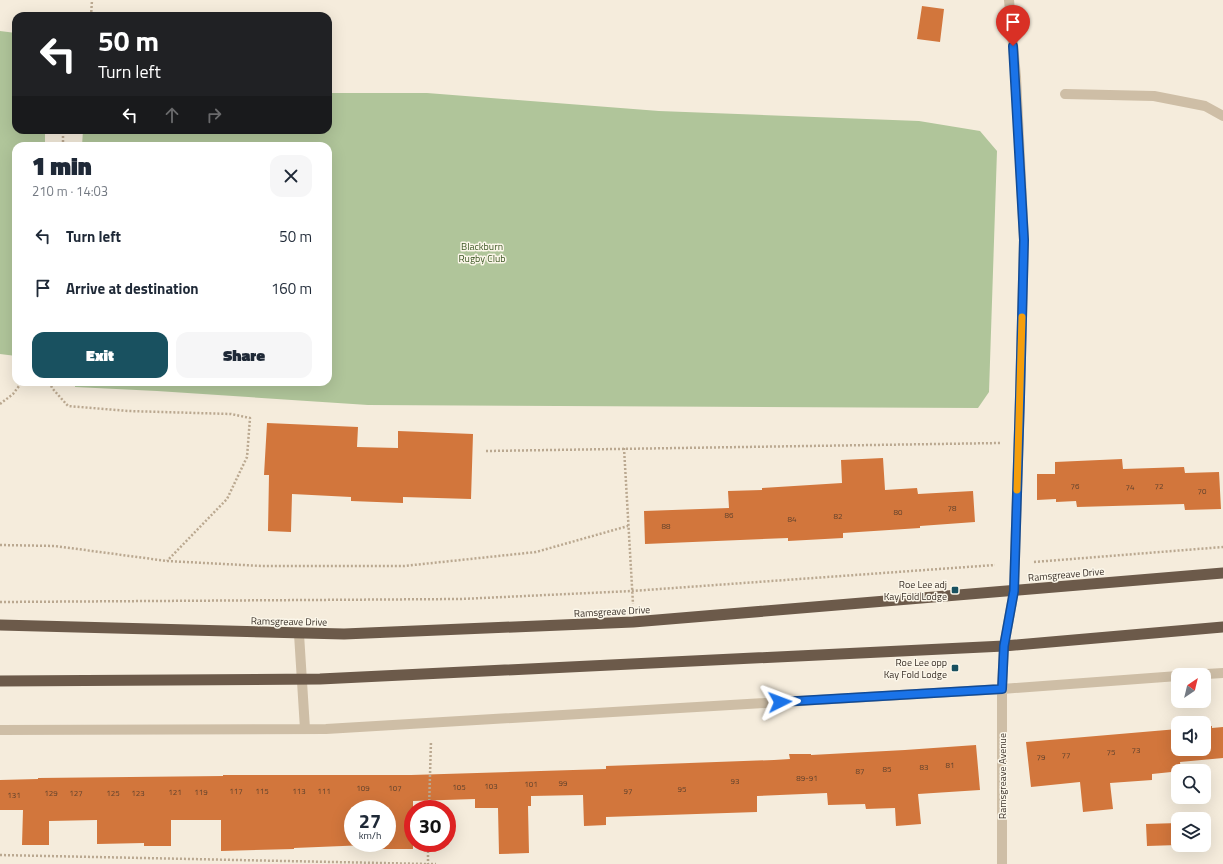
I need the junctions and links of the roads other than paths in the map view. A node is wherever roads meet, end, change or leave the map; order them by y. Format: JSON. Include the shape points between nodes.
{"nodes":[{"id":1,"x":1009,"y":0,"type":"edge"},
{"id":2,"x":1065,"y":94,"type":"dead end"},
{"id":3,"x":1223,"y":116,"type":"edge"},
{"id":4,"x":1223,"y":573,"type":"edge"},
{"id":5,"x":1014,"y":591,"type":"junction"},
{"id":6,"x":0,"y":625,"type":"edge"},
{"id":7,"x":1223,"y":627,"type":"edge"},
{"id":8,"x":299,"y":634,"type":"junction"},
{"id":9,"x":1004,"y":646,"type":"junction"},
{"id":10,"x":1223,"y":673,"type":"edge"},
{"id":11,"x":1211,"y":674,"type":"edge"},
{"id":12,"x":1171,"y":677,"type":"edge"},
{"id":13,"x":302,"y":679,"type":"junction"},
{"id":14,"x":0,"y":681,"type":"edge"},
{"id":15,"x":1002,"y":689,"type":"junction"},
{"id":16,"x":305,"y":729,"type":"junction"},
{"id":17,"x":0,"y":730,"type":"edge"},
{"id":18,"x":1002,"y":864,"type":"edge"}],
"edges":[{"from":1,"to":5,"type":"street","name":"Ramsgreave Avenue","via":[[1016,78],[1024,240]]},
{"from":2,"to":3,"type":"street","via":[[1154,96],[1205,106]]},
{"from":4,"to":5,"type":"highway","name":"Ramsgreave Drive"},
{"from":5,"to":8,"type":"highway","name":"Ramsgreave Drive","via":[[633,622]]},
{"from":5,"to":9,"type":"street","name":"Ramsgreave Avenue"},
{"from":6,"to":8,"type":"highway","name":"Ramsgreave Drive"},
{"from":7,"to":9,"type":"highway"},
{"from":8,"to":13,"type":"street"},
{"from":9,"to":13,"type":"highway"},
{"from":9,"to":15,"type":"street","name":"Ramsgreave Avenue"},
{"from":10,"to":11,"type":"street"},
{"from":12,"to":15,"type":"street"},
{"from":13,"to":14,"type":"highway"},
{"from":13,"to":16,"type":"street"},
{"from":15,"to":16,"type":"street"},
{"from":15,"to":18,"type":"street","name":"Ramsgreave Avenue"},
{"from":16,"to":17,"type":"street"}]}
